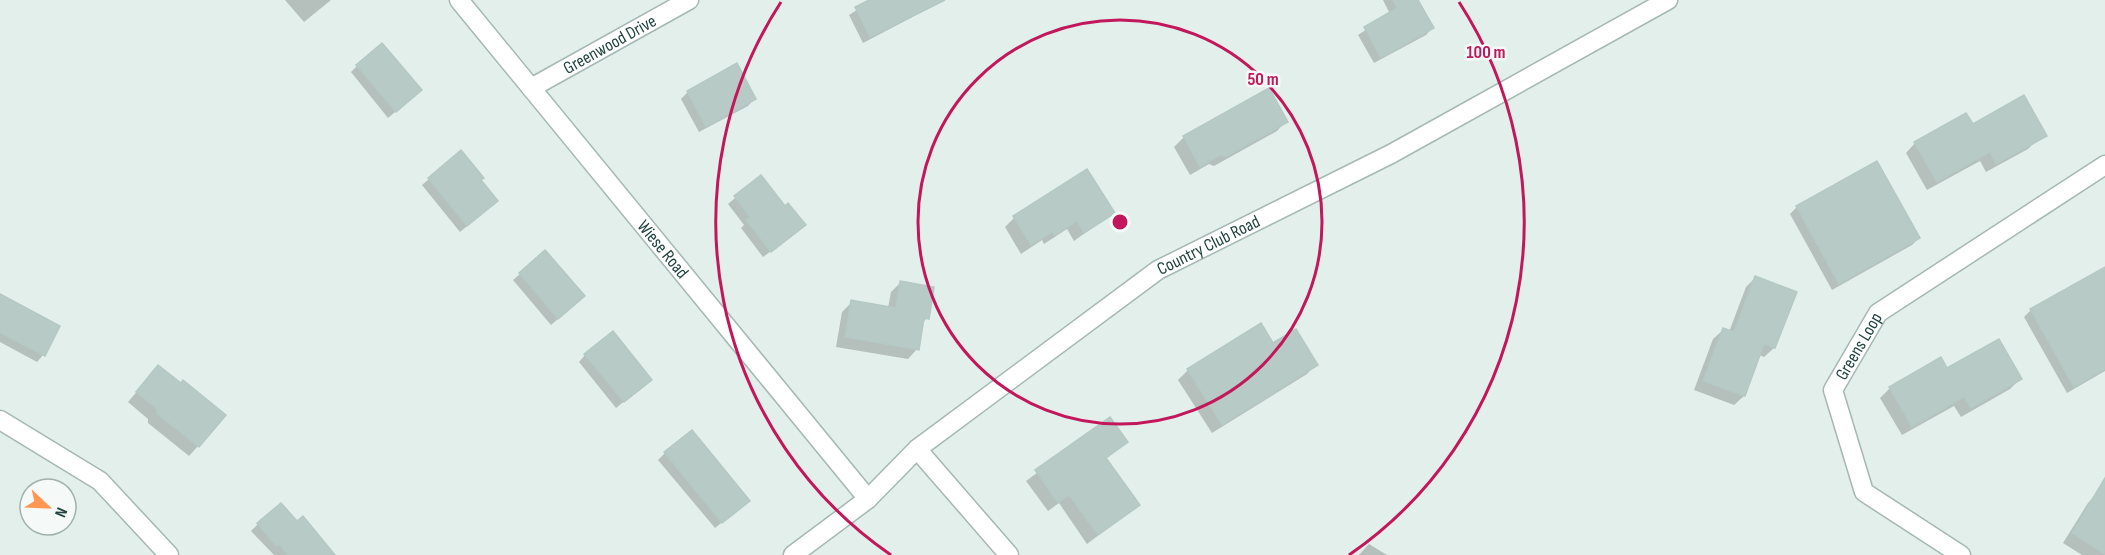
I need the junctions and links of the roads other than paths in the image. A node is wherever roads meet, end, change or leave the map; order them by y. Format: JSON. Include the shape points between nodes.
{"nodes":[{"id":1,"x":459,"y":0,"type":"edge"},
{"id":2,"x":689,"y":0,"type":"edge"},
{"id":3,"x":1668,"y":0,"type":"edge"},
{"id":4,"x":531,"y":88,"type":"junction"},
{"id":5,"x":2105,"y":165,"type":"edge"},
{"id":6,"x":0,"y":420,"type":"edge"},
{"id":7,"x":918,"y":449,"type":"junction"},
{"id":8,"x":868,"y":499,"type":"junction"},
{"id":9,"x":169,"y":555,"type":"edge"},
{"id":10,"x":793,"y":555,"type":"edge"},
{"id":11,"x":1009,"y":555,"type":"edge"},
{"id":12,"x":1961,"y":555,"type":"edge"}],
"edges":[{"from":1,"to":4,"type":"street","name":"Wiese Road"},
{"from":2,"to":4,"type":"street","name":"Greenwood Drive"},
{"from":3,"to":7,"type":"street","name":"Country Club Road","via":[[1391,154],[1158,270]]},
{"from":4,"to":8,"type":"street","name":"Wiese Road"},
{"from":5,"to":12,"type":"street","name":"Greens Loop","via":[[1878,313],[1833,390],[1864,492]]},
{"from":6,"to":9,"type":"street","via":[[100,481]]},
{"from":7,"to":8,"type":"street","name":"Country Club Road"},
{"from":7,"to":11,"type":"street"},
{"from":8,"to":10,"type":"street","name":"Country Club Road"}]}
